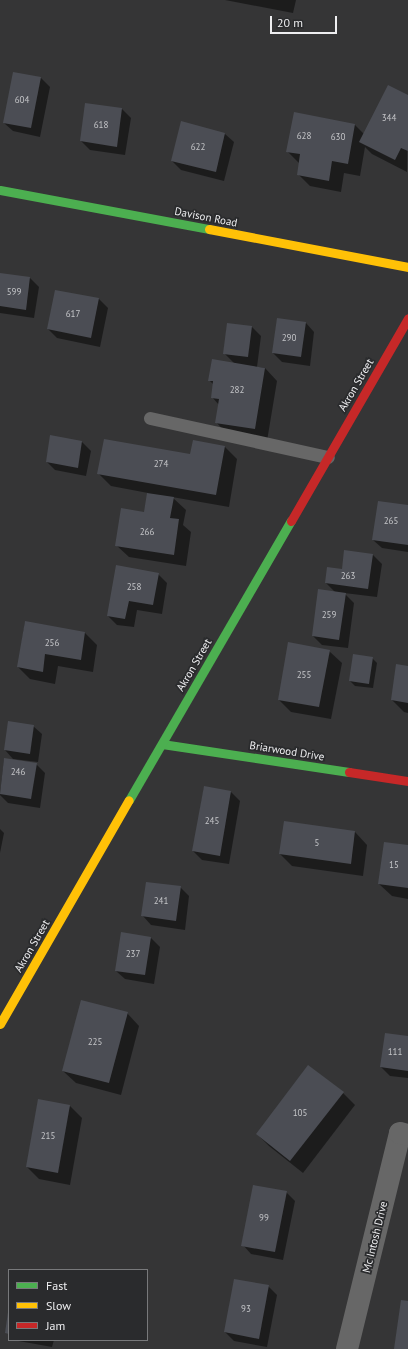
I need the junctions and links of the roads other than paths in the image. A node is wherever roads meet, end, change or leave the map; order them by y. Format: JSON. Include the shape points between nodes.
{"nodes":[{"id":1,"x":0,"y":190,"type":"edge"},
{"id":2,"x":408,"y":267,"type":"edge"},
{"id":3,"x":408,"y":318,"type":"edge"},
{"id":4,"x":150,"y":418,"type":"dead end"},
{"id":5,"x":328,"y":457,"type":"junction"},
{"id":6,"x":162,"y":744,"type":"junction"},
{"id":7,"x":408,"y":781,"type":"edge"},
{"id":8,"x":0,"y":1024,"type":"edge"},
{"id":9,"x":408,"y":1134,"type":"edge"},
{"id":10,"x":347,"y":1349,"type":"edge"}],
"edges":[{"from":1,"to":2,"type":"main road","name":"Davison Road"},
{"from":3,"to":5,"type":"main road","name":"Akron Street"},
{"from":4,"to":5,"type":"lane"},
{"from":5,"to":6,"type":"main road","name":"Akron Street"},
{"from":6,"to":7,"type":"main road","name":"Briarwood Drive"},
{"from":6,"to":8,"type":"main road","name":"Akron Street"},
{"from":9,"to":10,"type":"street","name":"Mc Intosh Drive","via":[[400,1133]]}]}
